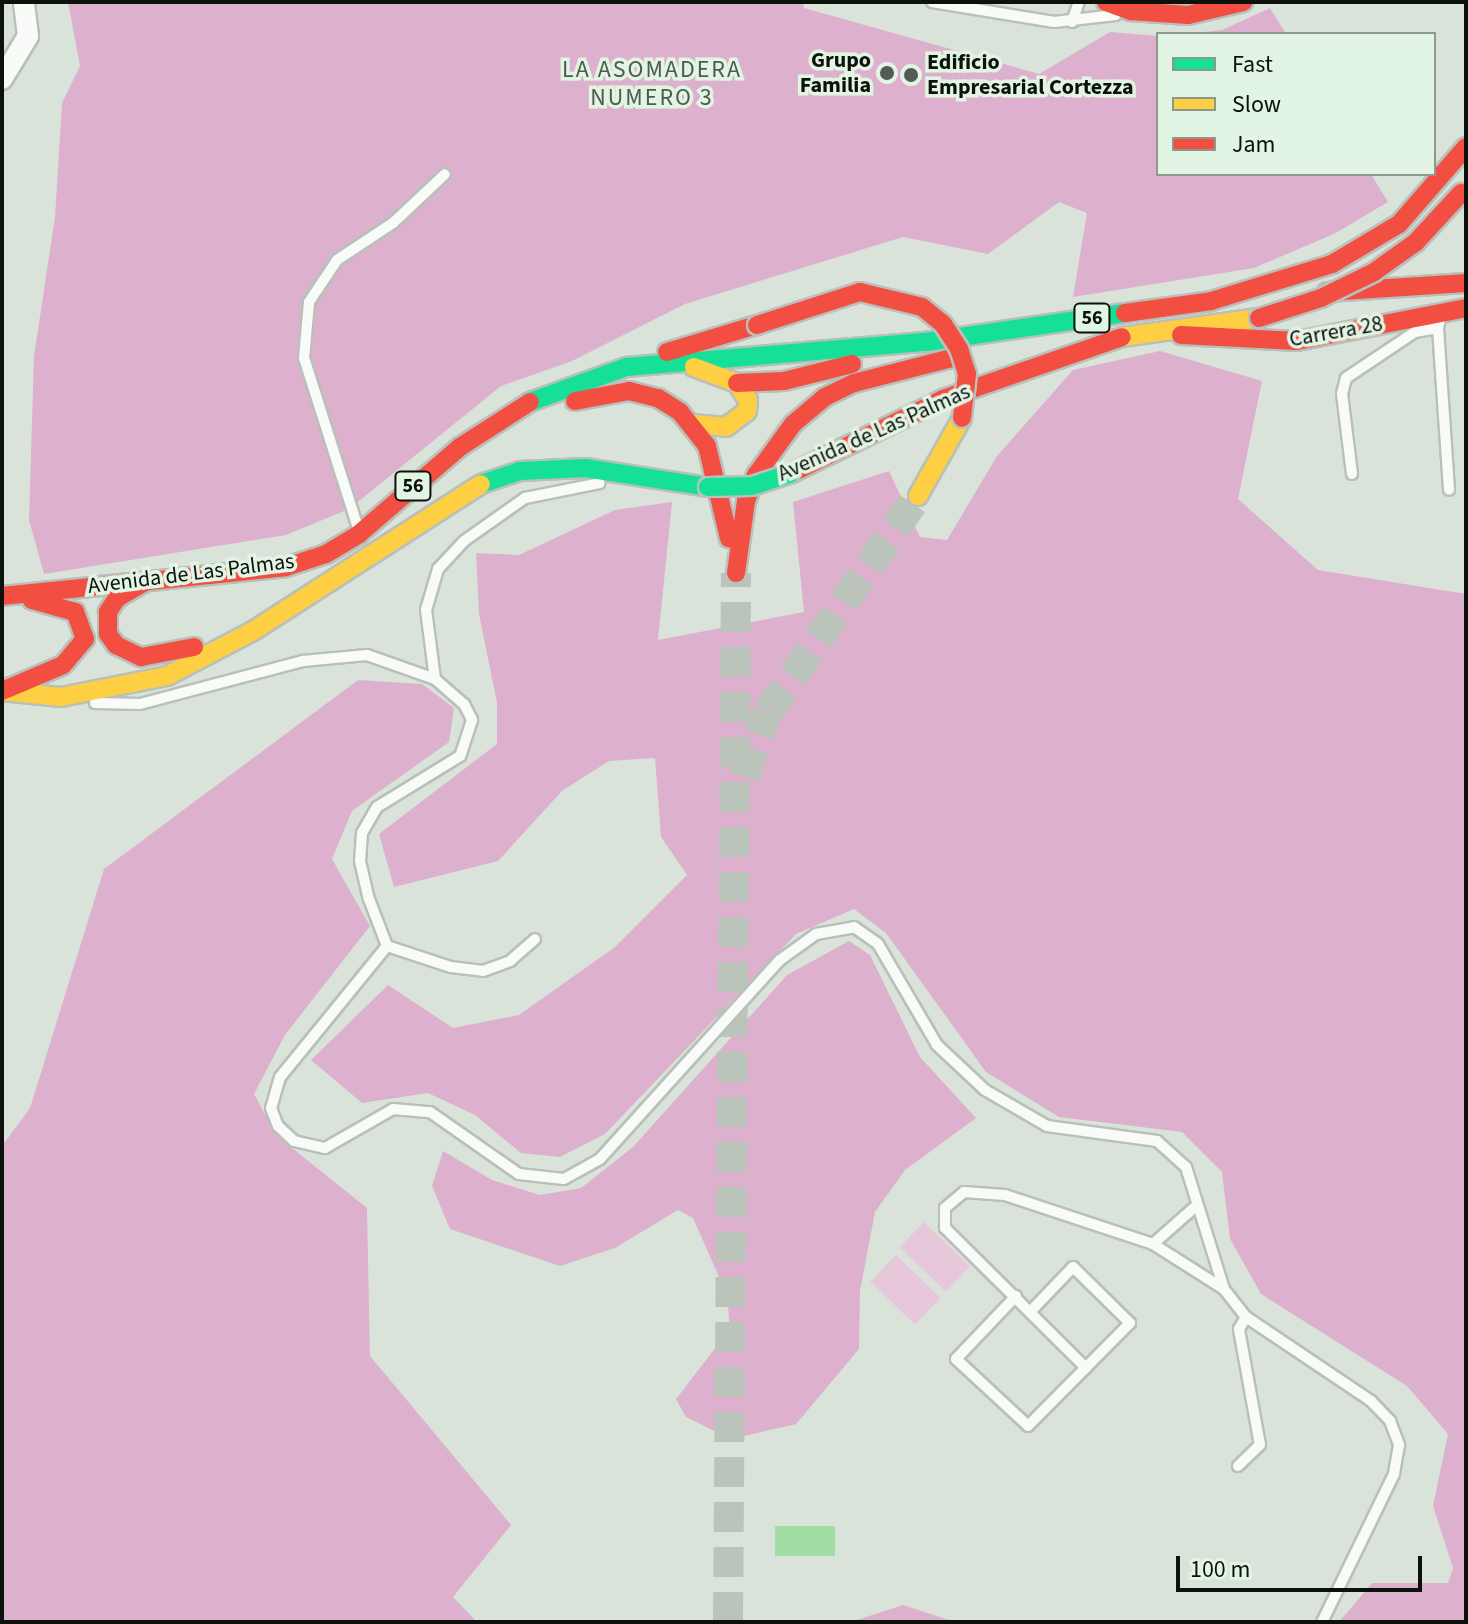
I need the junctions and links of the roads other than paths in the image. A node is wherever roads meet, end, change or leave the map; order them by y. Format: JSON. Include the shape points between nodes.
{"nodes":[{"id":1,"x":24,"y":2,"type":"edge"},
{"id":2,"x":932,"y":2,"type":"edge"},
{"id":3,"x":1079,"y":2,"type":"edge"},
{"id":4,"x":1106,"y":2,"type":"edge"},
{"id":5,"x":1243,"y":2,"type":"edge"},
{"id":6,"x":1131,"y":11,"type":"junction"},
{"id":7,"x":1072,"y":22,"type":"junction"},
{"id":8,"x":2,"y":79,"type":"edge"},
{"id":9,"x":1466,"y":147,"type":"edge"},
{"id":10,"x":445,"y":174,"type":"dead end"},
{"id":11,"x":1463,"y":189,"type":"edge"},
{"id":12,"x":1466,"y":283,"type":"edge"},
{"id":13,"x":1256,"y":288,"type":"junction"},
{"id":14,"x":1466,"y":308,"type":"edge"},
{"id":15,"x":1440,"y":320,"type":"junction"},
{"id":16,"x":1157,"y":333,"type":"junction"},
{"id":17,"x":1105,"y":339,"type":"junction"},
{"id":18,"x":926,"y":342,"type":"junction"},
{"id":19,"x":664,"y":362,"type":"junction"},
{"id":20,"x":852,"y":364,"type":"junction"},
{"id":21,"x":626,"y":367,"type":"junction"},
{"id":22,"x":737,"y":383,"type":"junction"},
{"id":23,"x":693,"y":424,"type":"junction"},
{"id":24,"x":1352,"y":474,"type":"dead end"},
{"id":25,"x":686,"y":483,"type":"junction"},
{"id":26,"x":1449,"y":490,"type":"dead end"},
{"id":27,"x":918,"y":496,"type":"tunnel mouth"},
{"id":28,"x":359,"y":534,"type":"junction"},
{"id":29,"x":729,"y":538,"type":"junction"},
{"id":30,"x":391,"y":540,"type":"junction"},
{"id":31,"x":154,"y":578,"type":"junction"},
{"id":32,"x":2,"y":597,"type":"edge"},
{"id":33,"x":253,"y":631,"type":"junction"},
{"id":34,"x":435,"y":679,"type":"junction"},
{"id":35,"x":2,"y":691,"type":"edge"},
{"id":36,"x":78,"y":695,"type":"junction"},
{"id":37,"x":535,"y":939,"type":"dead end"},
{"id":38,"x":387,"y":946,"type":"junction"},
{"id":39,"x":1196,"y":1206,"type":"junction"},
{"id":40,"x":1153,"y":1244,"type":"junction"},
{"id":41,"x":1224,"y":1289,"type":"junction"},
{"id":42,"x":1016,"y":1296,"type":"junction"},
{"id":43,"x":1030,"y":1312,"type":"junction"},
{"id":44,"x":1246,"y":1317,"type":"junction"},
{"id":45,"x":1086,"y":1368,"type":"junction"},
{"id":46,"x":1238,"y":1466,"type":"dead end"},
{"id":47,"x":1322,"y":1622,"type":"edge"}],
"edges":[{"from":1,"to":8,"type":"street","via":[[28,36]]},
{"from":2,"to":7,"type":"lane"},
{"from":3,"to":7,"type":"lane"},
{"from":4,"to":6,"type":"main road"},
{"from":5,"to":6,"type":"main road","via":[[1188,15]]},
{"from":6,"to":7,"type":"lane"},
{"from":9,"to":13,"type":"main road","name":"Avenida de Las Palmas","number":"56","via":[[1422,203],[1369,244],[1332,264]]},
{"from":10,"to":28,"type":"lane","via":[[393,223],[337,260],[309,302],[304,358]]},
{"from":11,"to":16,"type":"main road","name":"Avenida de Las Palmas","number":"56","bridge":true,"via":[[1416,242],[1374,272],[1321,298],[1259,318]]},
{"from":12,"to":13,"type":"main road","name":"Carrera 28","via":[[1357,293]]},
{"from":13,"to":18,"type":"main road","name":"Avenida de Las Palmas","number":"56","via":[[1211,301]]},
{"from":14,"to":15,"type":"main road","name":"Carrera 28"},
{"from":15,"to":16,"type":"main road","name":"Carrera 28","via":[[1297,341]]},
{"from":15,"to":24,"type":"lane","via":[[1346,378],[1342,394]]},
{"from":15,"to":26,"type":"lane"},
{"from":16,"to":17,"type":"main road","name":"Avenida de Las Palmas","number":"56"},
{"from":17,"to":25,"type":"main road","name":"Avenida de Las Palmas","number":"56","bridge":true,"via":[[943,399],[790,474],[752,486]]},
{"from":17,"to":29,"type":"main road","via":[[940,359],[891,370],[825,397],[793,424],[756,475],[746,501],[736,573]]},
{"from":18,"to":19,"type":"main road","name":"Avenida de Las Palmas","number":"56"},
{"from":18,"to":20,"type":"main road"},
{"from":19,"to":21,"type":"main road","name":"Avenida de Las Palmas","number":"56"},
{"from":19,"to":22,"type":"main road"},
{"from":20,"to":22,"type":"main road","via":[[784,381]]},
{"from":20,"to":29,"type":"main road","via":[[796,400],[752,447],[732,501]]},
{"from":21,"to":27,"type":"main road","bridge":true,"via":[[860,292],[922,307],[943,324],[967,374],[962,418]]},
{"from":21,"to":28,"type":"main road","name":"Avenida de Las Palmas","number":"56","via":[[520,406],[460,447]]},
{"from":22,"to":23,"type":"main road","via":[[748,400],[738,422],[726,427]]},
{"from":23,"to":29,"type":"main road","via":[[713,464]]},
{"from":23,"to":30,"type":"main road","via":[[658,398],[629,391],[562,405],[524,421],[477,454],[426,499]]},
{"from":25,"to":30,"type":"main road","name":"Avenida de Las Palmas","number":"56","via":[[585,468],[520,471],[477,485]]},
{"from":25,"to":34,"type":"lane","via":[[643,491],[599,483],[549,490],[525,498],[464,541],[438,569],[429,590],[426,610]]},
{"from":28,"to":31,"type":"main road","name":"Avenida de Las Palmas","number":"56","via":[[326,554],[286,567]]},
{"from":30,"to":33,"type":"main road","name":"Avenida de Las Palmas","number":"56"},
{"from":31,"to":32,"type":"main road","name":"Avenida de Las Palmas","number":"56"},
{"from":31,"to":33,"type":"main road","via":[[117,598],[108,612],[108,634],[127,652],[159,657]]},
{"from":32,"to":35,"type":"main road","via":[[65,605],[82,619],[85,639],[63,665]]},
{"from":33,"to":36,"type":"main road","name":"Avenida de Las Palmas","number":"56","via":[[167,676]]},
{"from":34,"to":36,"type":"lane","via":[[367,655],[303,661],[140,704],[101,706]]},
{"from":34,"to":38,"type":"lane","via":[[464,704],[472,720],[470,738],[460,756],[377,807],[362,833],[366,886]]},
{"from":35,"to":36,"type":"main road","name":"Avenida de Las Palmas","number":"56"},
{"from":37,"to":38,"type":"lane","via":[[510,961],[483,971],[451,967]]},
{"from":38,"to":39,"type":"lane","via":[[280,1077],[271,1108],[278,1126],[294,1141],[325,1148],[393,1109],[430,1112],[519,1174],[564,1179],[600,1159],[780,960],[816,934],[854,927],[878,944],[937,1045],[985,1090],[1047,1126],[1157,1141],[1186,1167]]},
{"from":39,"to":40,"type":"lane"},
{"from":39,"to":41,"type":"lane"},
{"from":40,"to":41,"type":"lane"},
{"from":40,"to":42,"type":"lane","via":[[1005,1195],[958,1194],[945,1208],[945,1228]]},
{"from":41,"to":44,"type":"lane"},
{"from":42,"to":43,"type":"lane"},
{"from":42,"to":45,"type":"lane","via":[[956,1359],[1028,1426]]},
{"from":43,"to":45,"type":"lane"},
{"from":43,"to":45,"type":"lane","via":[[1073,1267],[1130,1323]]},
{"from":44,"to":46,"type":"lane","via":[[1239,1329],[1260,1445]]},
{"from":44,"to":47,"type":"lane","via":[[1371,1401],[1390,1421],[1399,1445],[1394,1474]]}]}
